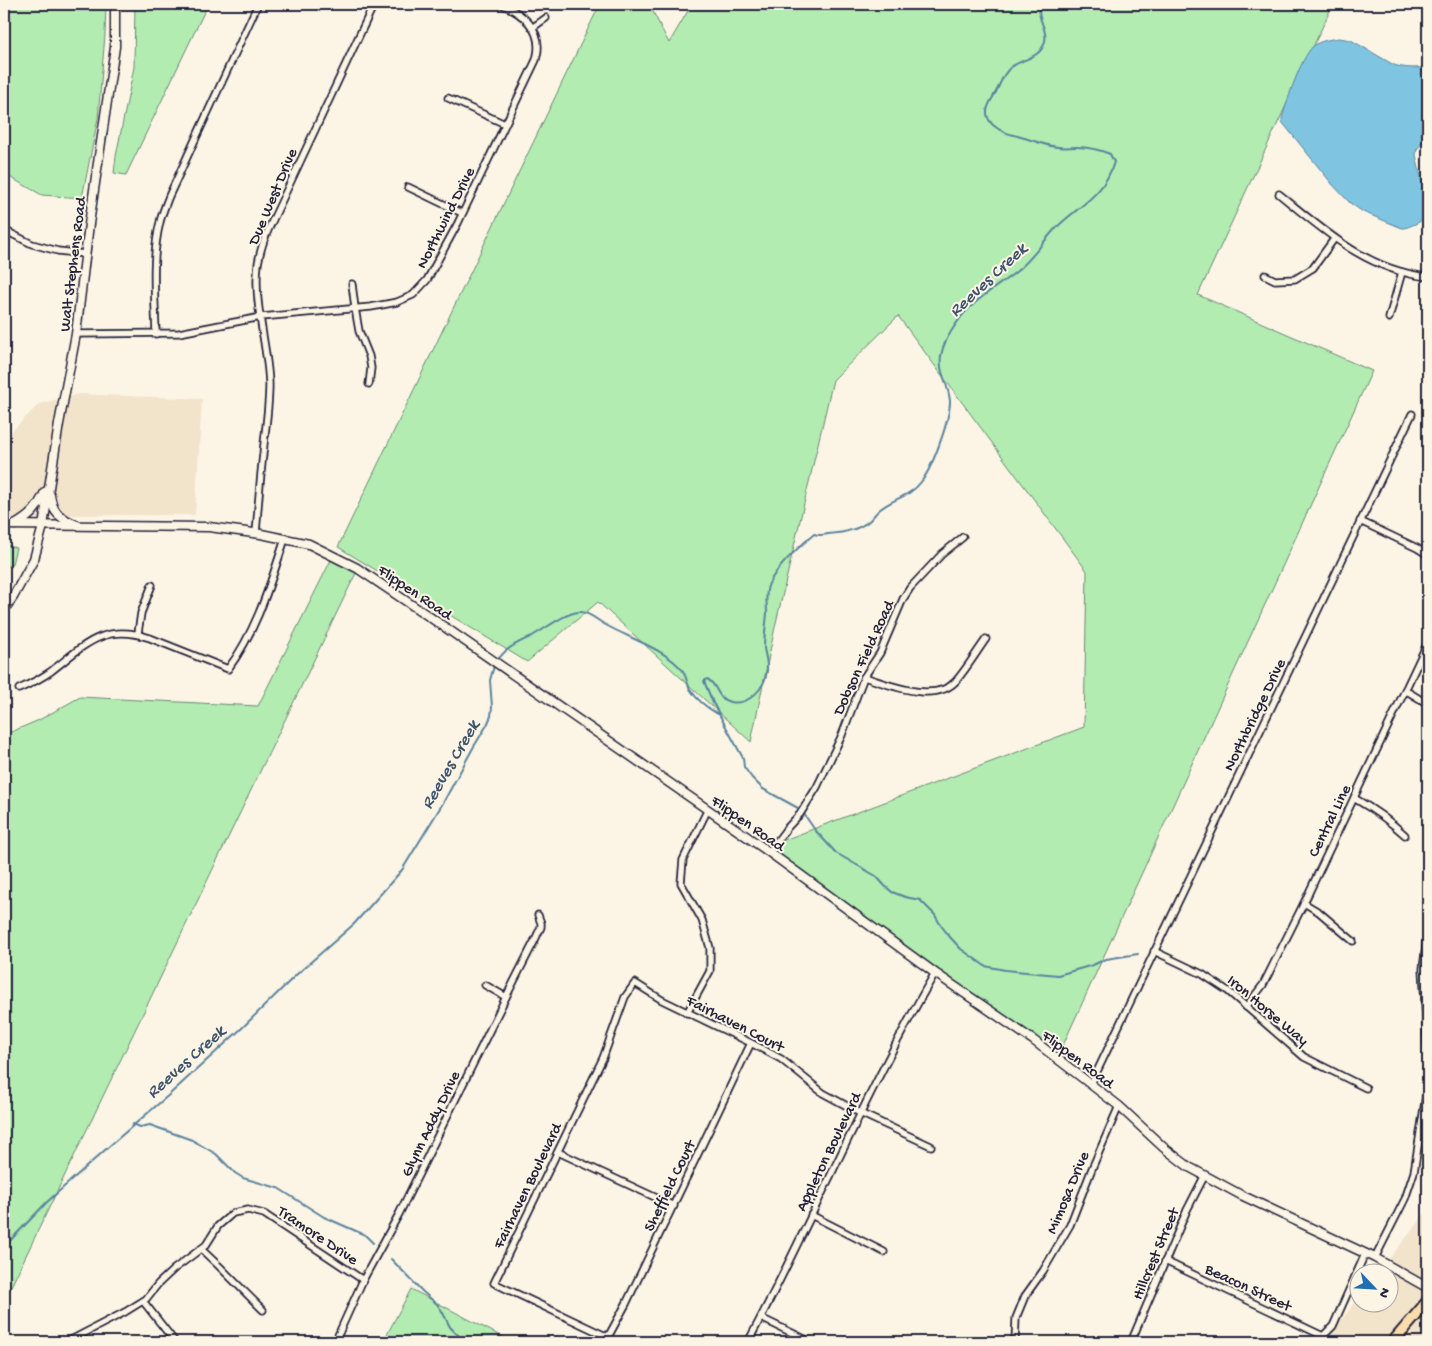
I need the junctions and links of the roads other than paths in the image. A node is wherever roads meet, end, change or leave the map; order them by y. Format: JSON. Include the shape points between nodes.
{"nodes":[{"id":1,"x":115,"y":4,"type":"edge"},
{"id":2,"x":258,"y":4,"type":"edge"},
{"id":3,"x":374,"y":4,"type":"edge"},
{"id":4,"x":501,"y":4,"type":"edge"},
{"id":5,"x":546,"y":18,"type":"dead end"},
{"id":6,"x":532,"y":28,"type":"junction"},
{"id":7,"x":448,"y":98,"type":"dead end"},
{"id":8,"x":505,"y":124,"type":"junction"},
{"id":9,"x":408,"y":187,"type":"dead end"},
{"id":10,"x":1279,"y":194,"type":"dead end"},
{"id":11,"x":462,"y":213,"type":"junction"},
{"id":12,"x":4,"y":230,"type":"edge"},
{"id":13,"x":1334,"y":239,"type":"junction"},
{"id":14,"x":86,"y":254,"type":"junction"},
{"id":15,"x":1402,"y":272,"type":"junction"},
{"id":16,"x":1265,"y":275,"type":"dead end"},
{"id":17,"x":1428,"y":277,"type":"edge"},
{"id":18,"x":352,"y":284,"type":"dead end"},
{"id":19,"x":354,"y":308,"type":"junction"},
{"id":20,"x":261,"y":317,"type":"junction"},
{"id":21,"x":1389,"y":318,"type":"dead end"},
{"id":22,"x":76,"y":334,"type":"junction"},
{"id":23,"x":156,"y":334,"type":"junction"},
{"id":24,"x":370,"y":384,"type":"dead end"},
{"id":25,"x":1412,"y":414,"type":"dead end"},
{"id":26,"x":48,"y":486,"type":"junction"},
{"id":27,"x":1360,"y":520,"type":"junction"},
{"id":28,"x":4,"y":525,"type":"edge"},
{"id":29,"x":14,"y":525,"type":"junction"},
{"id":30,"x":43,"y":526,"type":"junction"},
{"id":31,"x":80,"y":526,"type":"junction"},
{"id":32,"x":256,"y":534,"type":"junction"},
{"id":33,"x":964,"y":536,"type":"dead end"},
{"id":34,"x":285,"y":539,"type":"junction"},
{"id":35,"x":1428,"y":555,"type":"edge"},
{"id":36,"x":152,"y":585,"type":"dead end"},
{"id":37,"x":4,"y":610,"type":"edge"},
{"id":38,"x":138,"y":633,"type":"junction"},
{"id":39,"x":986,"y":639,"type":"dead end"},
{"id":40,"x":1428,"y":642,"type":"edge"},
{"id":41,"x":864,"y":677,"type":"junction"},
{"id":42,"x":19,"y":688,"type":"dead end"},
{"id":43,"x":1406,"y":690,"type":"junction"},
{"id":44,"x":1428,"y":704,"type":"edge"},
{"id":45,"x":1354,"y":798,"type":"junction"},
{"id":46,"x":707,"y":811,"type":"junction"},
{"id":47,"x":1405,"y":835,"type":"dead end"},
{"id":48,"x":769,"y":852,"type":"junction"},
{"id":49,"x":1304,"y":903,"type":"junction"},
{"id":50,"x":538,"y":915,"type":"dead end"},
{"id":51,"x":1428,"y":927,"type":"edge"},
{"id":52,"x":1353,"y":940,"type":"dead end"},
{"id":53,"x":1154,"y":951,"type":"junction"},
{"id":54,"x":935,"y":973,"type":"junction"},
{"id":55,"x":486,"y":986,"type":"dead end"},
{"id":56,"x":634,"y":986,"type":"joint"},
{"id":57,"x":506,"y":996,"type":"junction"},
{"id":58,"x":1246,"y":1007,"type":"junction"},
{"id":59,"x":687,"y":1013,"type":"junction"},
{"id":60,"x":751,"y":1043,"type":"junction"},
{"id":61,"x":1428,"y":1057,"type":"edge"},
{"id":62,"x":1428,"y":1082,"type":"edge"},
{"id":63,"x":1091,"y":1084,"type":"junction"},
{"id":64,"x":1366,"y":1088,"type":"dead end"},
{"id":65,"x":1119,"y":1106,"type":"junction"},
{"id":66,"x":860,"y":1113,"type":"junction"},
{"id":67,"x":931,"y":1146,"type":"dead end"},
{"id":68,"x":558,"y":1152,"type":"junction"},
{"id":69,"x":1205,"y":1175,"type":"junction"},
{"id":70,"x":674,"y":1206,"type":"junction"},
{"id":71,"x":811,"y":1215,"type":"junction"},
{"id":72,"x":201,"y":1249,"type":"junction"},
{"id":73,"x":884,"y":1252,"type":"dead end"},
{"id":74,"x":1366,"y":1254,"type":"junction"},
{"id":75,"x":1375,"y":1258,"type":"junction"},
{"id":76,"x":1165,"y":1261,"type":"junction"},
{"id":77,"x":363,"y":1280,"type":"junction"},
{"id":78,"x":1428,"y":1288,"type":"edge"},
{"id":79,"x":143,"y":1300,"type":"junction"},
{"id":80,"x":1428,"y":1301,"type":"edge"},
{"id":81,"x":263,"y":1310,"type":"dead end"},
{"id":82,"x":761,"y":1318,"type":"junction"},
{"id":83,"x":608,"y":1337,"type":"joint"},
{"id":84,"x":67,"y":1342,"type":"edge"},
{"id":85,"x":175,"y":1342,"type":"edge"},
{"id":86,"x":335,"y":1342,"type":"edge"},
{"id":87,"x":748,"y":1342,"type":"edge"},
{"id":88,"x":811,"y":1342,"type":"edge"},
{"id":89,"x":1016,"y":1342,"type":"edge"},
{"id":90,"x":1131,"y":1342,"type":"edge"},
{"id":91,"x":1393,"y":1342,"type":"edge"}],
"edges":[{"from":1,"to":14,"type":"street","name":"Walt Stephens Road","via":[[115,47]]},
{"from":2,"to":23,"type":"street","via":[[160,222],[156,244]]},
{"from":3,"to":20,"type":"street","name":"Due West Drive","via":[[262,245],[258,264]]},
{"from":4,"to":6,"type":"street","name":"Northwind Drive","via":[[515,10]]},
{"from":5,"to":6,"type":"street"},
{"from":6,"to":8,"type":"street","name":"Northwind Drive","via":[[539,47],[536,60]]},
{"from":7,"to":8,"type":"street"},
{"from":8,"to":11,"type":"street","name":"Northwind Drive"},
{"from":9,"to":11,"type":"street"},
{"from":10,"to":13,"type":"street"},
{"from":11,"to":19,"type":"street","name":"Northwind Drive","via":[[428,280],[413,295],[397,302]]},
{"from":12,"to":14,"type":"street","via":[[32,244]]},
{"from":13,"to":15,"type":"street","via":[[1365,258]]},
{"from":13,"to":16,"type":"street","via":[[1313,268],[1295,279],[1275,280]]},
{"from":14,"to":22,"type":"street","name":"Walt Stephens Road"},
{"from":15,"to":17,"type":"street"},
{"from":15,"to":21,"type":"street"},
{"from":18,"to":19,"type":"street"},
{"from":19,"to":20,"type":"street","name":"Northwind Drive"},
{"from":19,"to":24,"type":"street","via":[[369,356]]},
{"from":20,"to":23,"type":"street","name":"Northwind Drive","via":[[179,334]]},
{"from":20,"to":32,"type":"street","name":"Due West Drive","via":[[269,386]]},
{"from":22,"to":23,"type":"street","name":"Northwind Drive"},
{"from":22,"to":26,"type":"street","name":"Walt Stephens Road"},
{"from":25,"to":27,"type":"street","name":"Northbridge Drive"},
{"from":26,"to":29,"type":"street","via":[[31,514]]},
{"from":26,"to":30,"type":"street","name":"Walt Stephens Road"},
{"from":26,"to":31,"type":"street","via":[[51,506],[59,516]]},
{"from":27,"to":35,"type":"street"},
{"from":27,"to":53,"type":"street","name":"Northbridge Drive"},
{"from":28,"to":29,"type":"street","name":"Flippen Road"},
{"from":29,"to":30,"type":"street","name":"Flippen Road"},
{"from":30,"to":31,"type":"street","name":"Flippen Road"},
{"from":30,"to":37,"type":"street","name":"Walt Stephens Road","via":[[34,558]]},
{"from":31,"to":32,"type":"street","name":"Flippen Road","via":[[209,527]]},
{"from":32,"to":34,"type":"street","name":"Flippen Road"},
{"from":33,"to":41,"type":"street","name":"Dobson Field Road","via":[[912,586],[880,653]]},
{"from":34,"to":38,"type":"street","via":[[252,630],[228,669]]},
{"from":34,"to":46,"type":"street","name":"Flippen Road","via":[[309,544],[357,568]]},
{"from":36,"to":38,"type":"street","via":[[141,613]]},
{"from":38,"to":42,"type":"street","via":[[98,637],[50,672]]},
{"from":39,"to":41,"type":"street","via":[[955,682],[937,692],[912,692]]},
{"from":40,"to":43,"type":"street","name":"Central Line"},
{"from":41,"to":48,"type":"street","name":"Dobson Field Road","via":[[842,735],[817,786],[800,814]]},
{"from":43,"to":44,"type":"street"},
{"from":43,"to":45,"type":"street","name":"Central Line"},
{"from":45,"to":47,"type":"street"},
{"from":45,"to":49,"type":"street","name":"Central Line"},
{"from":46,"to":48,"type":"street","name":"Flippen Road"},
{"from":46,"to":59,"type":"street","via":[[683,860],[681,883],[702,920],[710,948],[710,972]]},
{"from":48,"to":54,"type":"street","name":"Flippen Road"},
{"from":49,"to":52,"type":"street"},
{"from":49,"to":58,"type":"street","name":"Central Line","via":[[1263,985]]},
{"from":50,"to":57,"type":"street","name":"Glynn Addy Drive","via":[[541,927]]},
{"from":51,"to":61,"type":"street","via":[[1423,969]]},
{"from":53,"to":58,"type":"street","name":"Iron Horse Way","via":[[1202,974]]},
{"from":53,"to":63,"type":"street","name":"Northbridge Drive"},
{"from":54,"to":63,"type":"street","name":"Flippen Road"},
{"from":54,"to":66,"type":"street","name":"Appleton Boulevard"},
{"from":55,"to":57,"type":"street"},
{"from":56,"to":59,"type":"street","name":"Fairhaven Court"},
{"from":56,"to":68,"type":"street","name":"Fairhaven Boulevard","via":[[625,997],[603,1058]]},
{"from":57,"to":77,"type":"street","name":"Glynn Addy Drive"},
{"from":58,"to":64,"type":"street","name":"Iron Horse Way","via":[[1304,1057]]},
{"from":59,"to":60,"type":"street","name":"Fairhaven Court"},
{"from":60,"to":66,"type":"street","name":"Fairhaven Court","via":[[781,1059],[823,1092]]},
{"from":60,"to":70,"type":"street","name":"Sheffield Court"},
{"from":62,"to":75,"type":"street","via":[[1414,1172],[1406,1199]]},
{"from":63,"to":65,"type":"street","name":"Flippen Road"},
{"from":65,"to":69,"type":"street","name":"Flippen Road","via":[[1163,1146]]},
{"from":65,"to":89,"type":"street","name":"Mimosa Drive","via":[[1070,1225],[1025,1296],[1016,1318]]},
{"from":66,"to":67,"type":"street","name":"Fairhaven Court"},
{"from":66,"to":71,"type":"street","name":"Appleton Boulevard"},
{"from":68,"to":70,"type":"street"},
{"from":68,"to":83,"type":"street","name":"Fairhaven Boulevard","via":[[494,1283]]},
{"from":69,"to":74,"type":"street","name":"Flippen Road","via":[[1240,1195]]},
{"from":69,"to":76,"type":"street","name":"Hillcrest Street"},
{"from":70,"to":83,"type":"street","name":"Sheffield Court"},
{"from":71,"to":73,"type":"street"},
{"from":71,"to":82,"type":"street","name":"Appleton Boulevard"},
{"from":72,"to":77,"type":"street","name":"Tramore Drive","via":[[218,1226],[233,1213],[248,1210],[264,1214]]},
{"from":72,"to":79,"type":"street","name":"Tramore Drive","via":[[174,1269]]},
{"from":72,"to":81,"type":"street"},
{"from":74,"to":75,"type":"street","name":"Flippen Road"},
{"from":74,"to":76,"type":"street","name":"Beacon Street","via":[[1333,1326],[1322,1336]]},
{"from":75,"to":78,"type":"street","name":"Flippen Road"},
{"from":76,"to":90,"type":"street","name":"Hillcrest Street"},
{"from":77,"to":86,"type":"street","name":"Glynn Addy Drive"},
{"from":79,"to":84,"type":"street","name":"Tramore Drive"},
{"from":79,"to":85,"type":"street"},
{"from":80,"to":91,"type":"highway"},
{"from":82,"to":87,"type":"street","name":"Appleton Boulevard"},
{"from":82,"to":88,"type":"street"}]}
